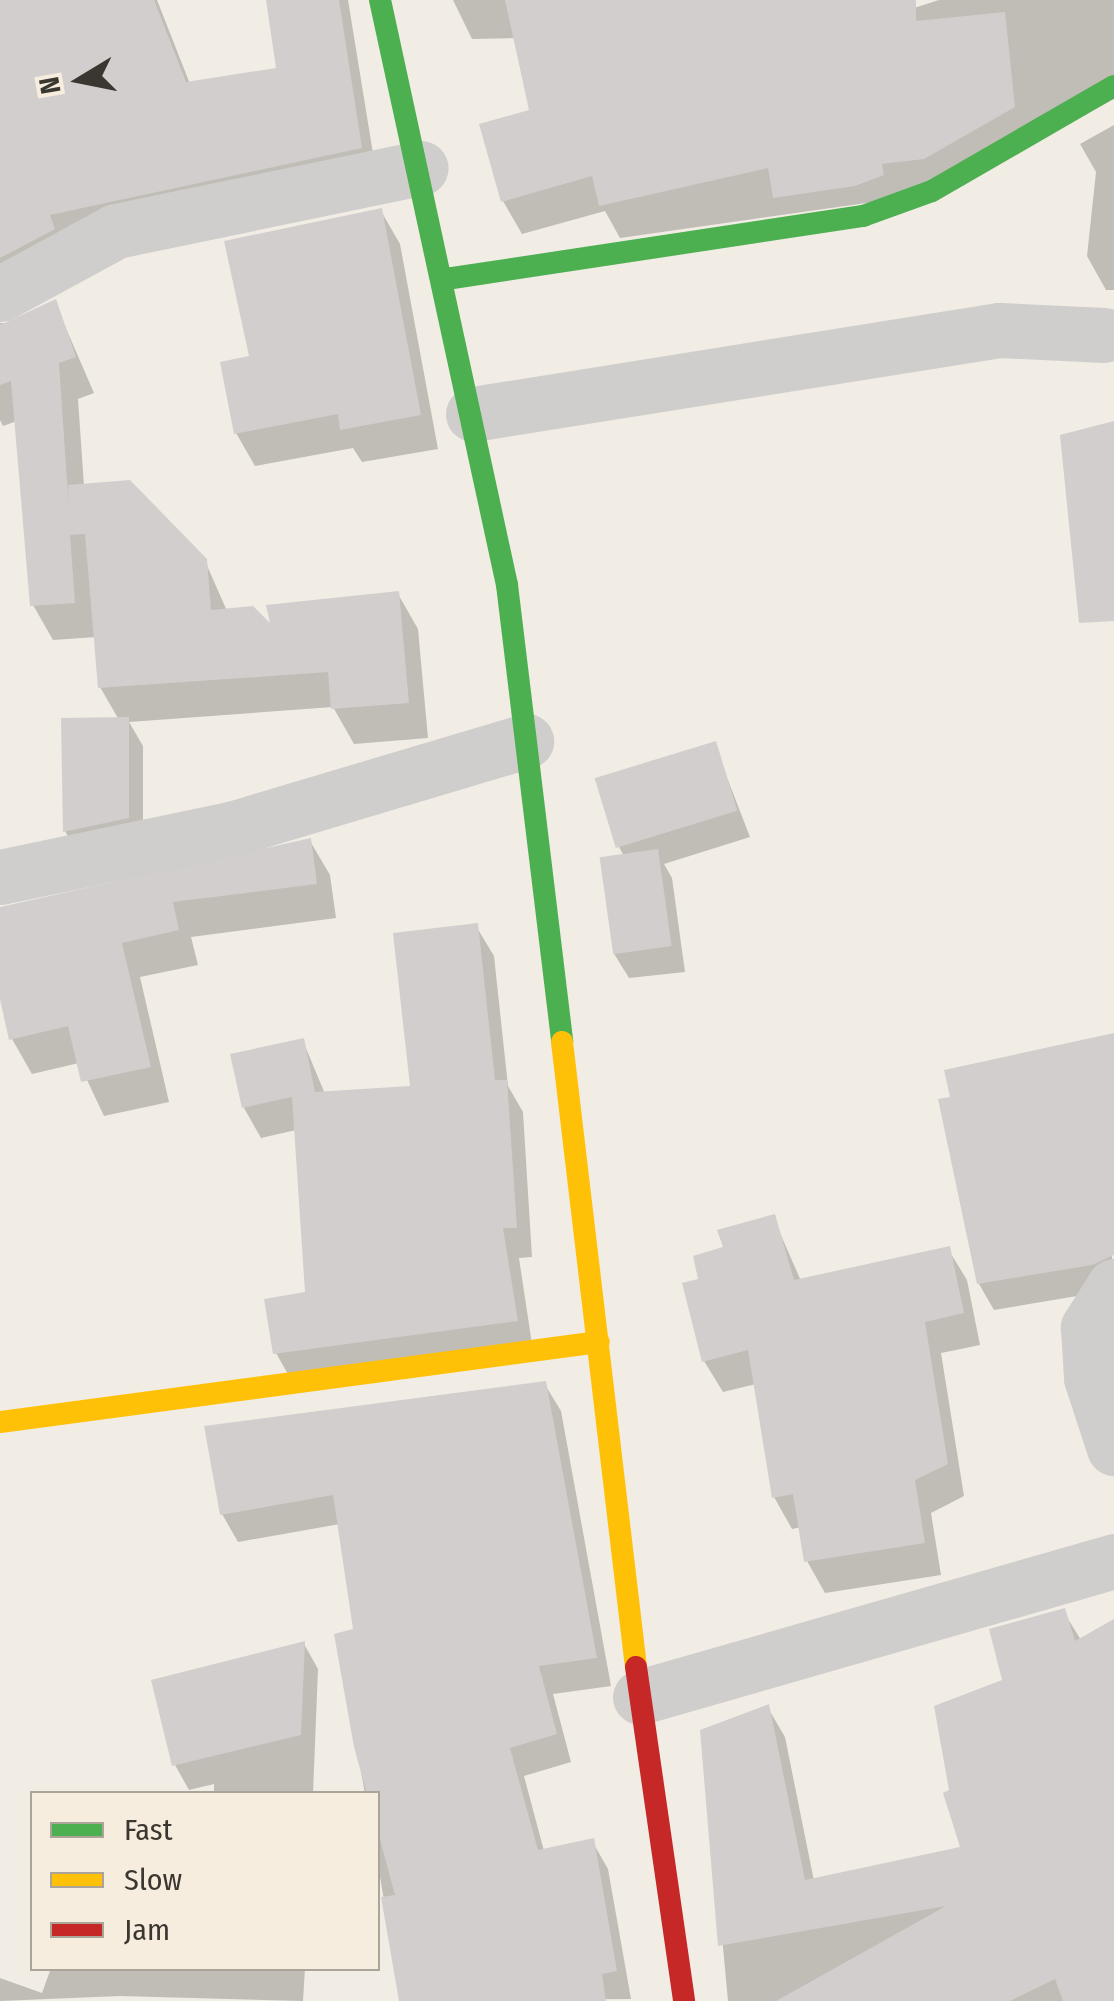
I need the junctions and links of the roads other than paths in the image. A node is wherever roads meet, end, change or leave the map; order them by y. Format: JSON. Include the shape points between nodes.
{"nodes":[{"id":1,"x":380,"y":0,"type":"edge"},
{"id":2,"x":1114,"y":86,"type":"edge"},
{"id":3,"x":421,"y":168,"type":"junction"},
{"id":4,"x":446,"y":279,"type":"junction"},
{"id":5,"x":0,"y":294,"type":"edge"},
{"id":6,"x":1104,"y":335,"type":"dead end"},
{"id":7,"x":472,"y":414,"type":"junction"},
{"id":8,"x":526,"y":741,"type":"junction"},
{"id":9,"x":0,"y":878,"type":"edge"},
{"id":10,"x":1114,"y":1286,"type":"edge"},
{"id":11,"x":599,"y":1342,"type":"junction"},
{"id":12,"x":0,"y":1422,"type":"edge"},
{"id":13,"x":1114,"y":1448,"type":"edge"},
{"id":14,"x":1114,"y":1562,"type":"edge"},
{"id":15,"x":640,"y":1698,"type":"junction"},
{"id":16,"x":684,"y":2001,"type":"edge"}],
"edges":[{"from":1,"to":3,"type":"street"},
{"from":2,"to":4,"type":"street","via":[[932,192],[863,216]]},
{"from":3,"to":4,"type":"street"},
{"from":3,"to":5,"type":"street","via":[[116,231]]},
{"from":4,"to":7,"type":"street"},
{"from":6,"to":7,"type":"street","via":[[999,330]]},
{"from":7,"to":8,"type":"street","via":[[507,585]]},
{"from":8,"to":9,"type":"street","via":[[234,828]]},
{"from":8,"to":11,"type":"street"},
{"from":10,"to":13,"type":"street","via":[[1088,1326],[1091,1378]]},
{"from":11,"to":12,"type":"street"},
{"from":11,"to":15,"type":"street"},
{"from":14,"to":15,"type":"street"},
{"from":15,"to":16,"type":"street"}]}
